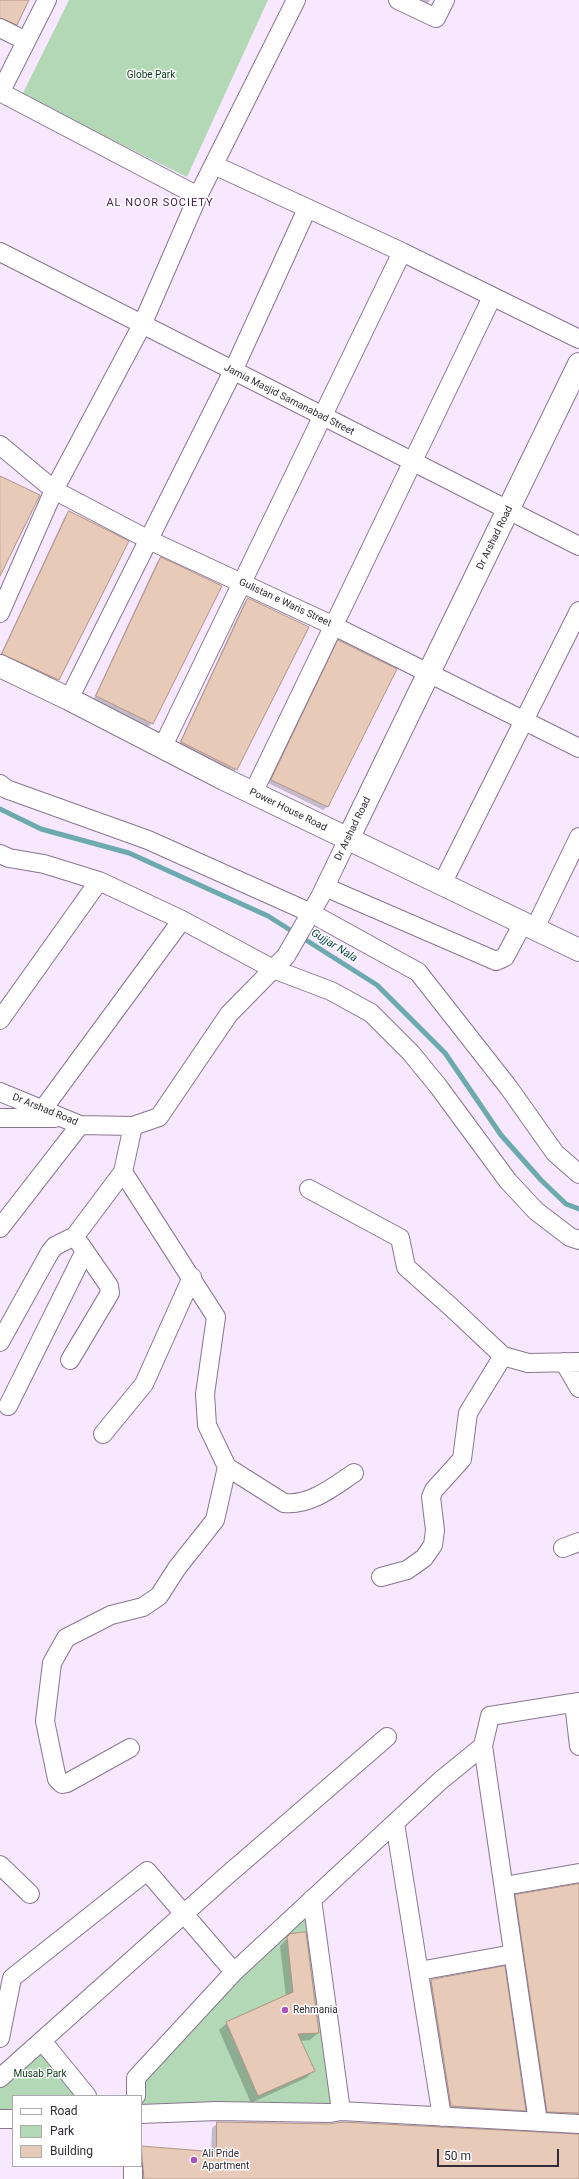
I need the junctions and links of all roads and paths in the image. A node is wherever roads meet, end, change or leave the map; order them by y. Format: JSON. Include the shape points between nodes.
{"nodes":[{"id":1,"x":47,"y":0,"type":"edge"},
{"id":2,"x":296,"y":0,"type":"edge"},
{"id":3,"x":398,"y":0,"type":"edge"},
{"id":4,"x":444,"y":0,"type":"edge"},
{"id":5,"x":0,"y":28,"type":"edge"},
{"id":6,"x":26,"y":41,"type":"junction"},
{"id":7,"x":0,"y":92,"type":"edge"},
{"id":8,"x":214,"y":165,"type":"junction"},
{"id":9,"x":198,"y":196,"type":"junction"},
{"id":10,"x":307,"y":208,"type":"junction"},
{"id":11,"x":0,"y":252,"type":"edge"},
{"id":12,"x":402,"y":252,"type":"junction"},
{"id":13,"x":492,"y":298,"type":"junction"},
{"id":14,"x":142,"y":324,"type":"junction"},
{"id":15,"x":579,"y":339,"type":"edge"},
{"id":16,"x":579,"y":364,"type":"edge"},
{"id":17,"x":233,"y":371,"type":"junction"},
{"id":18,"x":322,"y":416,"type":"junction"},
{"id":19,"x":0,"y":446,"type":"edge"},
{"id":20,"x":412,"y":462,"type":"junction"},
{"id":21,"x":54,"y":490,"type":"junction"},
{"id":22,"x":508,"y":511,"type":"junction"},
{"id":23,"x":149,"y":540,"type":"junction"},
{"id":24,"x":579,"y":546,"type":"edge"},
{"id":25,"x":242,"y":583,"type":"junction"},
{"id":26,"x":579,"y":611,"type":"edge"},
{"id":27,"x":0,"y":613,"type":"edge"},
{"id":28,"x":334,"y":626,"type":"junction"},
{"id":29,"x":0,"y":666,"type":"edge"},
{"id":30,"x":429,"y":672,"type":"junction"},
{"id":31,"x":70,"y":699,"type":"junction"},
{"id":32,"x":524,"y":721,"type":"junction"},
{"id":33,"x":162,"y":748,"type":"junction"},
{"id":34,"x":579,"y":748,"type":"edge"},
{"id":35,"x":0,"y":784,"type":"edge"},
{"id":36,"x":253,"y":793,"type":"junction"},
{"id":37,"x":579,"y":837,"type":"edge"},
{"id":38,"x":348,"y":839,"type":"junction"},
{"id":39,"x":3,"y":860,"type":"edge"},
{"id":40,"x":99,"y":881,"type":"junction"},
{"id":41,"x":442,"y":884,"type":"junction"},
{"id":42,"x":325,"y":887,"type":"junction"},
{"id":43,"x":307,"y":919,"type":"junction"},
{"id":44,"x":182,"y":920,"type":"junction"},
{"id":45,"x":529,"y":926,"type":"junction"},
{"id":46,"x":579,"y":950,"type":"edge"},
{"id":47,"x":273,"y":969,"type":"junction"},
{"id":48,"x":0,"y":1020,"type":"edge"},
{"id":49,"x":0,"y":1092,"type":"edge"},
{"id":50,"x":43,"y":1109,"type":"junction"},
{"id":51,"x":0,"y":1118,"type":"edge"},
{"id":52,"x":72,"y":1121,"type":"junction"},
{"id":53,"x":133,"y":1126,"type":"junction"},
{"id":54,"x":123,"y":1172,"type":"junction"},
{"id":55,"x":579,"y":1174,"type":"edge"},
{"id":56,"x":310,"y":1189,"type":"dead end"},
{"id":57,"x":0,"y":1228,"type":"edge"},
{"id":58,"x":579,"y":1240,"type":"edge"},
{"id":59,"x":80,"y":1244,"type":"junction"},
{"id":60,"x":192,"y":1277,"type":"junction"},
{"id":61,"x":0,"y":1342,"type":"edge"},
{"id":62,"x":502,"y":1356,"type":"junction"},
{"id":63,"x":70,"y":1360,"type":"dead end"},
{"id":64,"x":571,"y":1362,"type":"edge"},
{"id":65,"x":579,"y":1388,"type":"edge"},
{"id":66,"x":8,"y":1406,"type":"dead end"},
{"id":67,"x":103,"y":1434,"type":"dead end"},
{"id":68,"x":227,"y":1467,"type":"junction"},
{"id":69,"x":354,"y":1473,"type":"dead end"},
{"id":70,"x":381,"y":1578,"type":"dead end"},
{"id":71,"x":577,"y":1703,"type":"edge"},
{"id":72,"x":387,"y":1737,"type":"dead end"},
{"id":73,"x":483,"y":1746,"type":"junction"},
{"id":74,"x":579,"y":1746,"type":"edge"},
{"id":75,"x":130,"y":1748,"type":"dead end"},
{"id":76,"x":395,"y":1823,"type":"junction"},
{"id":77,"x":0,"y":1865,"type":"edge"},
{"id":78,"x":579,"y":1873,"type":"edge"},
{"id":79,"x":504,"y":1886,"type":"junction"},
{"id":80,"x":30,"y":1894,"type":"dead end"},
{"id":81,"x":312,"y":1899,"type":"junction"},
{"id":82,"x":184,"y":1914,"type":"junction"},
{"id":83,"x":513,"y":1954,"type":"junction"},
{"id":84,"x":419,"y":1971,"type":"junction"},
{"id":85,"x":234,"y":1972,"type":"junction"},
{"id":86,"x":0,"y":2038,"type":"edge"},
{"id":87,"x":43,"y":2042,"type":"junction"},
{"id":88,"x":0,"y":2078,"type":"edge"},
{"id":89,"x":86,"y":2095,"type":"edge"},
{"id":90,"x":136,"y":2095,"type":"edge"},
{"id":91,"x":341,"y":2111,"type":"junction"},
{"id":92,"x":142,"y":2114,"type":"edge"},
{"id":93,"x":442,"y":2117,"type":"junction"},
{"id":94,"x":0,"y":2119,"type":"edge"},
{"id":95,"x":12,"y":2119,"type":"edge"},
{"id":96,"x":538,"y":2122,"type":"junction"},
{"id":97,"x":579,"y":2124,"type":"edge"},
{"id":98,"x":133,"y":2167,"type":"edge"},
{"id":99,"x":133,"y":2179,"type":"edge"}],
"edges":[{"from":1,"to":6,"type":"street"},
{"from":2,"to":8,"type":"street"},
{"from":3,"to":4,"type":"street","via":[[436,18]]},
{"from":5,"to":6,"type":"street"},
{"from":6,"to":7,"type":"street"},
{"from":7,"to":9,"type":"street"},
{"from":8,"to":9,"type":"street"},
{"from":8,"to":10,"type":"street"},
{"from":9,"to":14,"type":"street"},
{"from":10,"to":12,"type":"street"},
{"from":10,"to":17,"type":"street"},
{"from":11,"to":14,"type":"street","name":"Jamia Masjid Samanabad Street"},
{"from":12,"to":13,"type":"street"},
{"from":12,"to":18,"type":"street"},
{"from":13,"to":15,"type":"street"},
{"from":13,"to":20,"type":"street"},
{"from":14,"to":17,"type":"street","name":"Jamia Masjid Samanabad Street"},
{"from":14,"to":21,"type":"street"},
{"from":16,"to":22,"type":"street","name":"Dr Arshad Road"},
{"from":17,"to":18,"type":"street","name":"Jamia Masjid Samanabad Street"},
{"from":17,"to":23,"type":"street"},
{"from":18,"to":20,"type":"street","name":"Jamia Masjid Samanabad Street"},
{"from":18,"to":25,"type":"street"},
{"from":19,"to":21,"type":"street","name":"Gulistan e Waris Street"},
{"from":20,"to":22,"type":"street","name":"Jamia Masjid Samanabad Street"},
{"from":20,"to":28,"type":"street"},
{"from":21,"to":23,"type":"street","name":"Gulistan e Waris Street"},
{"from":21,"to":27,"type":"street"},
{"from":22,"to":24,"type":"street","name":"Jamia Masjid Samanabad Street"},
{"from":22,"to":30,"type":"street","name":"Dr Arshad Road"},
{"from":23,"to":25,"type":"street","name":"Gulistan e Waris Street"},
{"from":23,"to":31,"type":"street"},
{"from":25,"to":28,"type":"street","name":"Gulistan e Waris Street"},
{"from":25,"to":33,"type":"street"},
{"from":26,"to":32,"type":"street"},
{"from":28,"to":30,"type":"street","name":"Gulistan e Waris Street"},
{"from":28,"to":36,"type":"street"},
{"from":29,"to":31,"type":"street","name":"Power House Road"},
{"from":30,"to":32,"type":"street","name":"Gulistan e Waris Street"},
{"from":30,"to":38,"type":"street","name":"Dr Arshad Road"},
{"from":31,"to":33,"type":"street","name":"Power House Road"},
{"from":32,"to":34,"type":"street","name":"Gulistan e Waris Street"},
{"from":32,"to":41,"type":"street"},
{"from":33,"to":36,"type":"street","name":"Power House Road"},
{"from":35,"to":43,"type":"street","via":[[6,789],[148,840]]},
{"from":36,"to":38,"type":"street","name":"Power House Road"},
{"from":37,"to":45,"type":"street"},
{"from":38,"to":41,"type":"street","name":"Power House Road"},
{"from":38,"to":42,"type":"street","name":"Dr Arshad Road"},
{"from":39,"to":40,"type":"street","via":[[44,864]]},
{"from":40,"to":44,"type":"street"},
{"from":40,"to":48,"type":"street"},
{"from":41,"to":45,"type":"street","name":"Power House Road"},
{"from":42,"to":43,"type":"street","name":"Dr Arshad Road"},
{"from":42,"to":45,"type":"street","via":[[496,961],[504,957]]},
{"from":43,"to":47,"type":"street","name":"Dr Arshad Road","via":[[286,956]]},
{"from":43,"to":55,"type":"street","via":[[418,972],[509,1088],[555,1153]]},
{"from":44,"to":47,"type":"street"},
{"from":44,"to":50,"type":"street"},
{"from":45,"to":46,"type":"street","name":"Power House Road"},
{"from":47,"to":53,"type":"street","name":"Dr Arshad Road","via":[[229,1014],[159,1117]]},
{"from":47,"to":58,"type":"street","via":[[331,991],[371,1013],[425,1070],[508,1181],[536,1211],[570,1237]]},
{"from":49,"to":50,"type":"street","name":"Dr Arshad Road"},
{"from":50,"to":52,"type":"street","name":"Dr Arshad Road"},
{"from":51,"to":52,"type":"street"},
{"from":52,"to":53,"type":"street","name":"Dr Arshad Road"},
{"from":52,"to":57,"type":"street"},
{"from":53,"to":54,"type":"street"},
{"from":54,"to":59,"type":"street"},
{"from":54,"to":60,"type":"street"},
{"from":56,"to":62,"type":"street","via":[[400,1238],[406,1268]]},
{"from":59,"to":61,"type":"street","via":[[56,1246],[50,1252]]},
{"from":59,"to":63,"type":"street","via":[[109,1286],[110,1293]]},
{"from":59,"to":66,"type":"street"},
{"from":60,"to":67,"type":"street","via":[[144,1384]]},
{"from":60,"to":68,"type":"street","via":[[216,1317],[205,1394],[207,1425]]},
{"from":62,"to":64,"type":"street","via":[[528,1363]]},
{"from":62,"to":70,"type":"street","via":[[468,1413],[462,1460],[434,1490],[431,1497],[435,1530],[433,1545],[424,1558],[407,1570]]},
{"from":64,"to":65,"type":"street"},
{"from":68,"to":69,"type":"street","via":[[284,1503],[293,1504],[307,1501],[331,1489]]},
{"from":68,"to":75,"type":"street","via":[[215,1520],[177,1568],[159,1596],[143,1607],[111,1615],[66,1638],[52,1663],[45,1721],[57,1779],[62,1784],[68,1783]]},
{"from":71,"to":73,"type":"street","via":[[490,1716]]},
{"from":71,"to":74,"type":"street"},
{"from":72,"to":82,"type":"street"},
{"from":73,"to":76,"type":"street"},
{"from":73,"to":79,"type":"street"},
{"from":76,"to":81,"type":"street"},
{"from":76,"to":84,"type":"street"},
{"from":77,"to":80,"type":"street"},
{"from":78,"to":79,"type":"street"},
{"from":79,"to":83,"type":"street"},
{"from":81,"to":85,"type":"street"},
{"from":81,"to":91,"type":"street"},
{"from":82,"to":85,"type":"street"},
{"from":82,"to":86,"type":"street","via":[[147,1871],[12,1978]]},
{"from":82,"to":87,"type":"street"},
{"from":83,"to":84,"type":"street"},
{"from":83,"to":96,"type":"street"},
{"from":84,"to":93,"type":"street"},
{"from":85,"to":90,"type":"street","via":[[136,2078]]},
{"from":87,"to":88,"type":"street"},
{"from":87,"to":89,"type":"street"},
{"from":91,"to":92,"type":"street"},
{"from":91,"to":93,"type":"street"},
{"from":93,"to":96,"type":"street"},
{"from":94,"to":95,"type":"street"},
{"from":96,"to":97,"type":"street"},
{"from":98,"to":99,"type":"street"}]}
